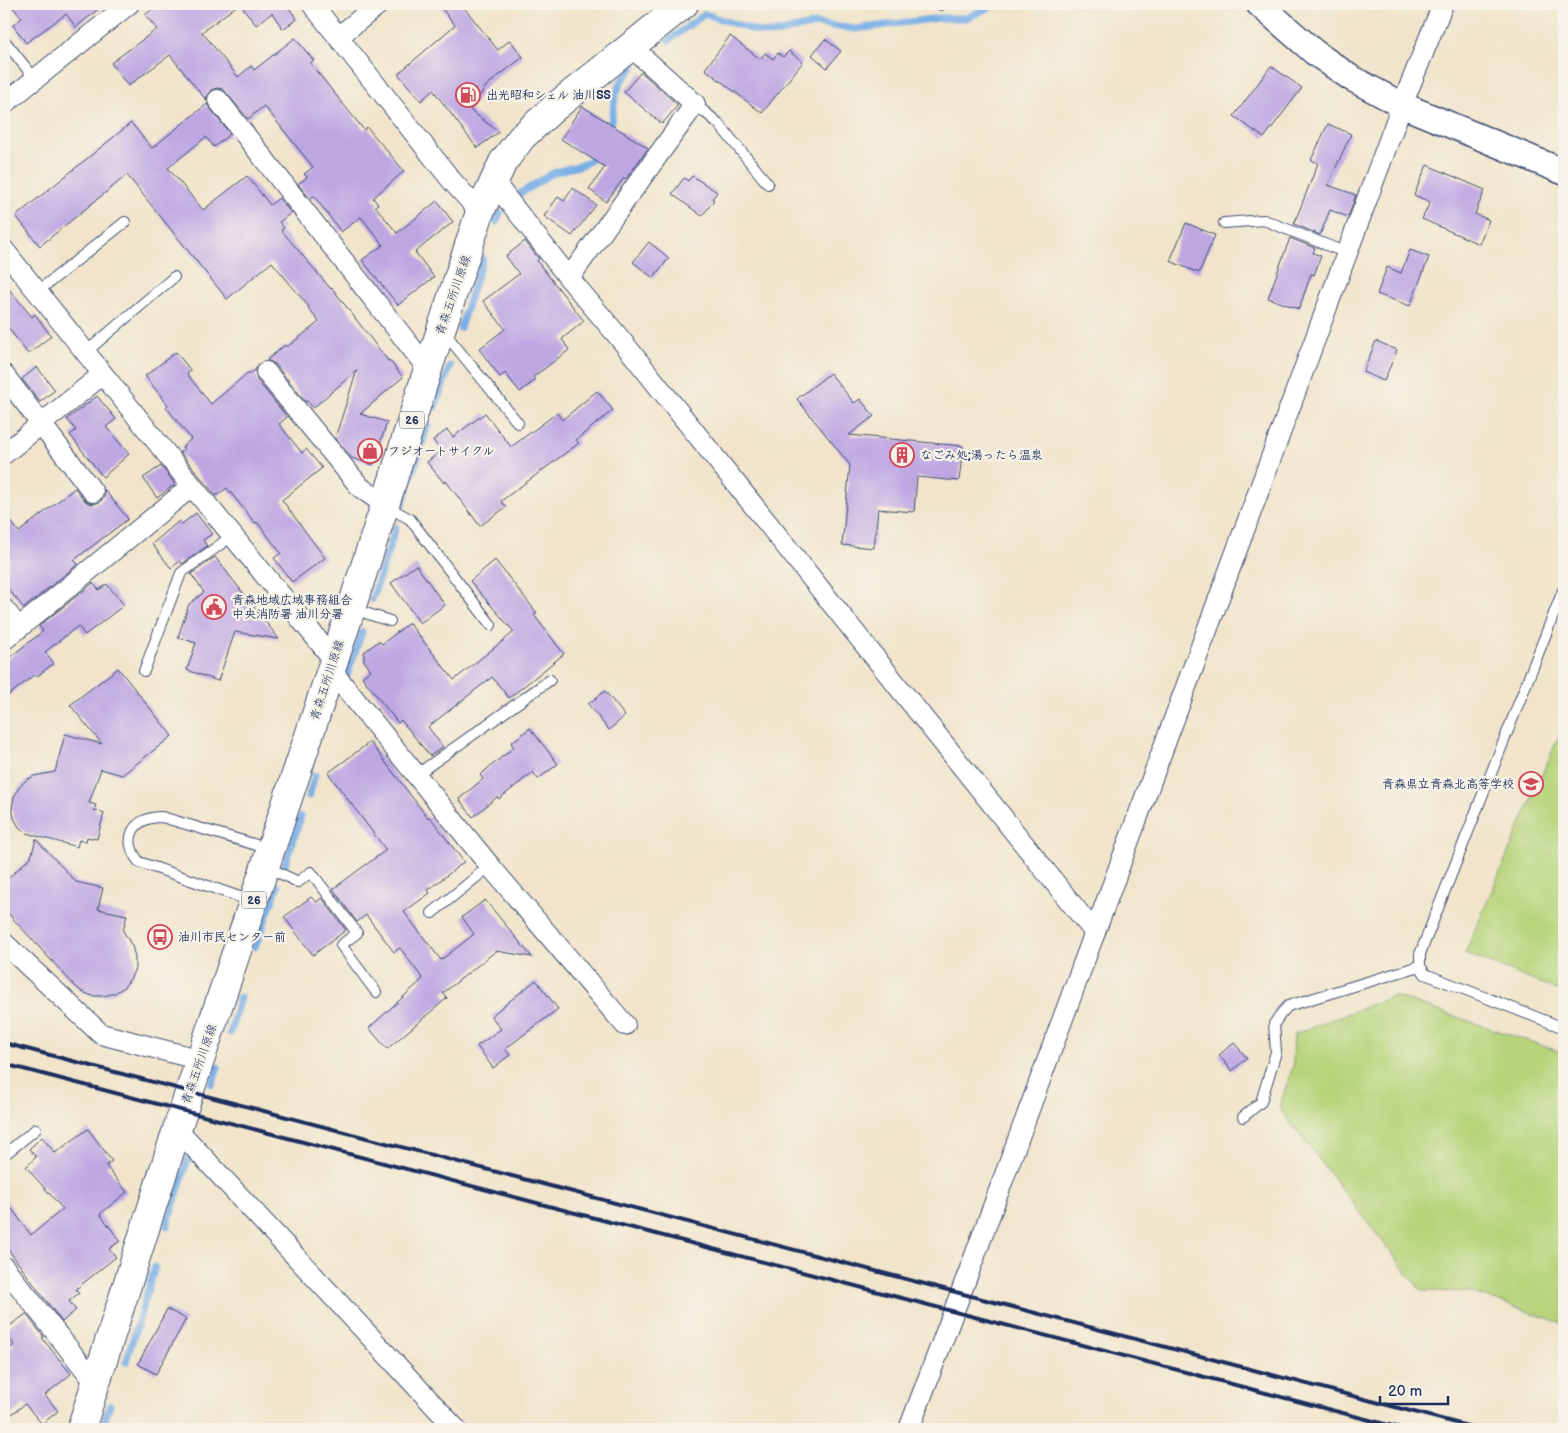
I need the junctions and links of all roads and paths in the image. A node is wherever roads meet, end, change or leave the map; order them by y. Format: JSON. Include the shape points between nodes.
{"nodes":[{"id":1,"x":129,"y":4,"type":"edge"},
{"id":2,"x":312,"y":4,"type":"edge"},
{"id":3,"x":380,"y":4,"type":"edge"},
{"id":4,"x":684,"y":4,"type":"edge"},
{"id":5,"x":1259,"y":4,"type":"edge"},
{"id":6,"x":1443,"y":4,"type":"edge"},
{"id":7,"x":338,"y":37,"type":"junction"},
{"id":8,"x":4,"y":40,"type":"edge"},
{"id":9,"x":630,"y":46,"type":"junction"},
{"id":10,"x":34,"y":79,"type":"junction"},
{"id":11,"x":218,"y":100,"type":"dead end"},
{"id":12,"x":4,"y":104,"type":"edge"},
{"id":13,"x":695,"y":104,"type":"junction"},
{"id":14,"x":1402,"y":106,"type":"junction"},
{"id":15,"x":1564,"y":172,"type":"edge"},
{"id":16,"x":494,"y":182,"type":"junction"},
{"id":17,"x":768,"y":184,"type":"dead end"},
{"id":18,"x":480,"y":212,"type":"junction"},
{"id":19,"x":125,"y":222,"type":"dead end"},
{"id":20,"x":1224,"y":222,"type":"dead end"},
{"id":21,"x":4,"y":250,"type":"edge"},
{"id":22,"x":1347,"y":254,"type":"junction"},
{"id":23,"x":174,"y":277,"type":"dead end"},
{"id":24,"x":569,"y":278,"type":"junction"},
{"id":25,"x":37,"y":292,"type":"junction"},
{"id":26,"x":441,"y":329,"type":"junction"},
{"id":27,"x":86,"y":352,"type":"junction"},
{"id":28,"x":428,"y":369,"type":"junction"},
{"id":29,"x":266,"y":372,"type":"dead end"},
{"id":30,"x":103,"y":374,"type":"junction"},
{"id":31,"x":4,"y":375,"type":"edge"},
{"id":32,"x":41,"y":423,"type":"junction"},
{"id":33,"x":518,"y":423,"type":"dead end"},
{"id":34,"x":4,"y":454,"type":"edge"},
{"id":35,"x":192,"y":486,"type":"junction"},
{"id":36,"x":94,"y":492,"type":"dead end"},
{"id":37,"x":385,"y":505,"type":"junction"},
{"id":38,"x":232,"y":536,"type":"junction"},
{"id":39,"x":1564,"y":588,"type":"edge"},
{"id":40,"x":4,"y":609,"type":"edge"},
{"id":41,"x":351,"y":609,"type":"junction"},
{"id":42,"x":390,"y":621,"type":"dead end"},
{"id":43,"x":491,"y":626,"type":"dead end"},
{"id":44,"x":11,"y":634,"type":"edge"},
{"id":45,"x":332,"y":665,"type":"junction"},
{"id":46,"x":144,"y":671,"type":"dead end"},
{"id":47,"x":550,"y":680,"type":"dead end"},
{"id":48,"x":416,"y":775,"type":"junction"},
{"id":49,"x":268,"y":858,"type":"junction"},
{"id":50,"x":490,"y":866,"type":"junction"},
{"id":51,"x":253,"y":902,"type":"junction"},
{"id":52,"x":432,"y":913,"type":"dead end"},
{"id":53,"x":1095,"y":933,"type":"junction"},
{"id":54,"x":4,"y":943,"type":"edge"},
{"id":55,"x":1420,"y":966,"type":"junction"},
{"id":56,"x":376,"y":992,"type":"dead end"},
{"id":57,"x":626,"y":1025,"type":"dead end"},
{"id":58,"x":1564,"y":1028,"type":"edge"},
{"id":59,"x":200,"y":1060,"type":"junction"},
{"id":60,"x":1243,"y":1117,"type":"dead end"},
{"id":61,"x":177,"y":1129,"type":"junction"},
{"id":62,"x":36,"y":1130,"type":"dead end"},
{"id":63,"x":4,"y":1155,"type":"edge"},
{"id":64,"x":4,"y":1267,"type":"edge"},
{"id":65,"x":95,"y":1382,"type":"junction"},
{"id":66,"x":81,"y":1429,"type":"edge"},
{"id":67,"x":456,"y":1429,"type":"edge"},
{"id":68,"x":909,"y":1429,"type":"edge"}],
"edges":[{"from":1,"to":10,"type":"street"},
{"from":2,"to":7,"type":"street"},
{"from":3,"to":7,"type":"street"},
{"from":4,"to":9,"type":"main road","name":"青森五所川原線","number":"26"},
{"from":5,"to":14,"type":"street","via":[[1314,52],[1351,78]]},
{"from":6,"to":14,"type":"street"},
{"from":7,"to":18,"type":"street"},
{"from":8,"to":10,"type":"lane"},
{"from":9,"to":13,"type":"street"},
{"from":9,"to":16,"type":"main road","name":"青森五所川原線","number":"26","via":[[522,137],[502,162]]},
{"from":10,"to":12,"type":"street"},
{"from":11,"to":28,"type":"street"},
{"from":13,"to":17,"type":"lane","via":[[718,123]]},
{"from":13,"to":24,"type":"street"},
{"from":14,"to":15,"type":"street"},
{"from":14,"to":22,"type":"street"},
{"from":16,"to":18,"type":"main road","name":"青森五所川原線","number":"26"},
{"from":16,"to":24,"type":"street"},
{"from":18,"to":26,"type":"main road","name":"青森五所川原線","number":"26"},
{"from":19,"to":25,"type":"lane"},
{"from":20,"to":22,"type":"lane","via":[[1264,220]]},
{"from":21,"to":25,"type":"street"},
{"from":22,"to":53,"type":"street"},
{"from":23,"to":27,"type":"lane"},
{"from":24,"to":53,"type":"street"},
{"from":25,"to":27,"type":"street"},
{"from":26,"to":28,"type":"main road","name":"青森五所川原線","number":"26"},
{"from":26,"to":33,"type":"lane"},
{"from":27,"to":30,"type":"street"},
{"from":28,"to":37,"type":"main road","name":"青森五所川原線","number":"26"},
{"from":29,"to":37,"type":"street","via":[[360,487]]},
{"from":30,"to":32,"type":"street"},
{"from":30,"to":35,"type":"street"},
{"from":31,"to":32,"type":"street"},
{"from":32,"to":34,"type":"street"},
{"from":32,"to":36,"type":"street"},
{"from":35,"to":38,"type":"street"},
{"from":35,"to":44,"type":"street"},
{"from":37,"to":41,"type":"main road","name":"青森五所川原線","number":"26"},
{"from":37,"to":43,"type":"lane","via":[[410,518]]},
{"from":38,"to":45,"type":"street"},
{"from":38,"to":46,"type":"lane","via":[[181,573]]},
{"from":39,"to":55,"type":"lane","via":[[1420,954]]},
{"from":40,"to":44,"type":"street"},
{"from":41,"to":42,"type":"lane"},
{"from":41,"to":45,"type":"main road","name":"青森五所川原線","number":"26"},
{"from":45,"to":48,"type":"street"},
{"from":45,"to":49,"type":"main road","name":"青森五所川原線","number":"26"},
{"from":47,"to":48,"type":"lane"},
{"from":48,"to":50,"type":"street"},
{"from":49,"to":51,"type":"main road","name":"青森五所川原線","number":"26"},
{"from":49,"to":51,"type":"lane","via":[[162,818],[150,817],[132,831],[132,853],[139,862]]},
{"from":49,"to":56,"type":"lane","via":[[298,882],[311,872],[357,933],[341,945]]},
{"from":50,"to":52,"type":"lane"},
{"from":50,"to":57,"type":"street"},
{"from":51,"to":59,"type":"main road","name":"青森五所川原線","number":"26"},
{"from":53,"to":68,"type":"street"},
{"from":54,"to":59,"type":"street","via":[[101,1034]]},
{"from":55,"to":58,"type":"lane","via":[[1425,974]]},
{"from":55,"to":60,"type":"lane","via":[[1288,1006],[1274,1024],[1276,1052],[1261,1102]]},
{"from":59,"to":61,"type":"main road","name":"青森五所川原線","number":"26"},
{"from":61,"to":65,"type":"main road","name":"青森五所川原線","number":"26"},
{"from":61,"to":67,"type":"street"},
{"from":62,"to":63,"type":"lane"},
{"from":64,"to":65,"type":"street"},
{"from":65,"to":66,"type":"main road","name":"青森五所川原線","number":"26"}]}
